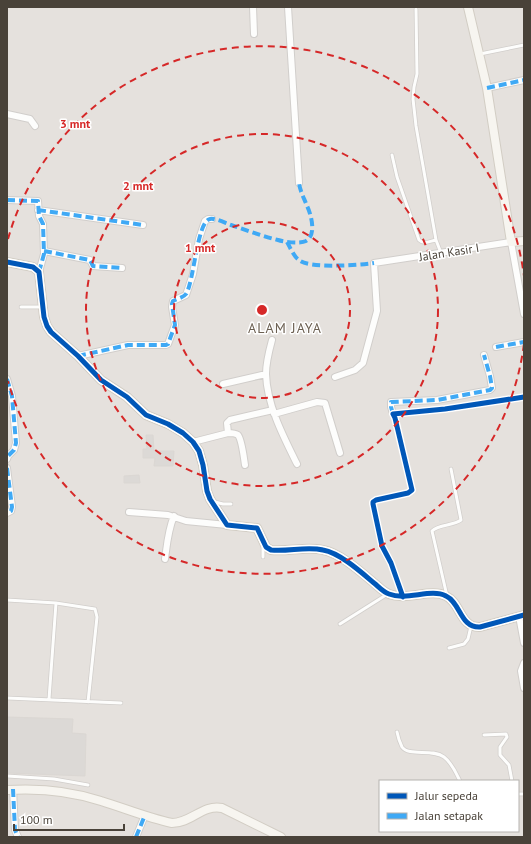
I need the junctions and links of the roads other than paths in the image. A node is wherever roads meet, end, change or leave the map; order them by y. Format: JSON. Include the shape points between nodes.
{"nodes":[{"id":1,"x":253,"y":7,"type":"edge"},
{"id":2,"x":288,"y":7,"type":"edge"},
{"id":3,"x":468,"y":7,"type":"edge"},
{"id":4,"x":416,"y":9,"type":"dead end"},
{"id":5,"x":254,"y":34,"type":"dead end"},
{"id":6,"x":524,"y":45,"type":"edge"},
{"id":7,"x":480,"y":54,"type":"junction"},
{"id":8,"x":524,"y":80,"type":"edge"},
{"id":9,"x":487,"y":88,"type":"junction"},
{"id":10,"x":7,"y":114,"type":"edge"},
{"id":11,"x":35,"y":126,"type":"dead end"},
{"id":12,"x":392,"y":155,"type":"dead end"},
{"id":13,"x":299,"y":183,"type":"dead end"},
{"id":14,"x":7,"y":200,"type":"edge"},
{"id":15,"x":38,"y":210,"type":"junction"},
{"id":16,"x":212,"y":219,"type":"dead end"},
{"id":17,"x":143,"y":225,"type":"dead end"},
{"id":18,"x":436,"y":240,"type":"junction"},
{"id":19,"x":524,"y":241,"type":"edge"},
{"id":20,"x":511,"y":242,"type":"junction"},
{"id":21,"x":44,"y":251,"type":"junction"},
{"id":22,"x":441,"y":253,"type":"junction"},
{"id":23,"x":7,"y":262,"type":"edge"},
{"id":24,"x":122,"y":268,"type":"dead end"},
{"id":25,"x":39,"y":272,"type":"junction"},
{"id":26,"x":21,"y":307,"type":"dead end"},
{"id":27,"x":43,"y":307,"type":"junction"},
{"id":28,"x":524,"y":314,"type":"edge"},
{"id":29,"x":272,"y":340,"type":"dead end"},
{"id":30,"x":524,"y":342,"type":"edge"},
{"id":31,"x":496,"y":347,"type":"dead end"},
{"id":32,"x":484,"y":355,"type":"dead end"},
{"id":33,"x":78,"y":356,"type":"junction"},
{"id":34,"x":266,"y":374,"type":"junction"},
{"id":35,"x":335,"y":377,"type":"dead end"},
{"id":36,"x":7,"y":379,"type":"edge"},
{"id":37,"x":223,"y":384,"type":"dead end"},
{"id":38,"x":524,"y":397,"type":"edge"},
{"id":39,"x":274,"y":412,"type":"junction"},
{"id":40,"x":393,"y":414,"type":"junction"},
{"id":41,"x":228,"y":433,"type":"junction"},
{"id":42,"x":193,"y":442,"type":"junction"},
{"id":43,"x":340,"y":453,"type":"dead end"},
{"id":44,"x":7,"y":459,"type":"edge"},
{"id":45,"x":297,"y":464,"type":"dead end"},
{"id":46,"x":245,"y":465,"type":"dead end"},
{"id":47,"x":7,"y":468,"type":"edge"},
{"id":48,"x":451,"y":469,"type":"dead end"},
{"id":49,"x":210,"y":499,"type":"junction"},
{"id":50,"x":231,"y":504,"type":"dead end"},
{"id":51,"x":129,"y":512,"type":"dead end"},
{"id":52,"x":7,"y":513,"type":"edge"},
{"id":53,"x":174,"y":516,"type":"junction"},
{"id":54,"x":227,"y":525,"type":"junction"},
{"id":55,"x":263,"y":542,"type":"junction"},
{"id":56,"x":263,"y":557,"type":"dead end"},
{"id":57,"x":165,"y":559,"type":"dead end"},
{"id":58,"x":387,"y":594,"type":"junction"},
{"id":59,"x":447,"y":596,"type":"junction"},
{"id":60,"x":403,"y":597,"type":"junction"},
{"id":61,"x":7,"y":600,"type":"edge"},
{"id":62,"x":56,"y":603,"type":"junction"},
{"id":63,"x":522,"y":615,"type":"edge"},
{"id":64,"x":340,"y":624,"type":"dead end"},
{"id":65,"x":471,"y":626,"type":"junction"},
{"id":66,"x":524,"y":643,"type":"edge"},
{"id":67,"x":449,"y":648,"type":"dead end"},
{"id":68,"x":524,"y":663,"type":"edge"},
{"id":69,"x":524,"y":688,"type":"edge"},
{"id":70,"x":7,"y":698,"type":"edge"},
{"id":71,"x":49,"y":699,"type":"junction"},
{"id":72,"x":88,"y":702,"type":"junction"},
{"id":73,"x":121,"y":703,"type":"dead end"},
{"id":74,"x":397,"y":732,"type":"dead end"},
{"id":75,"x":484,"y":735,"type":"dead end"},
{"id":76,"x":7,"y":776,"type":"edge"},
{"id":77,"x":459,"y":780,"type":"edge"},
{"id":78,"x":512,"y":780,"type":"edge"},
{"id":79,"x":88,"y":785,"type":"dead end"},
{"id":80,"x":10,"y":789,"type":"edge"},
{"id":81,"x":145,"y":815,"type":"junction"},
{"id":82,"x":18,"y":837,"type":"edge"},
{"id":83,"x":136,"y":837,"type":"edge"},
{"id":84,"x":281,"y":837,"type":"edge"}],
"edges":[{"from":1,"to":5,"type":"street"},
{"from":2,"to":13,"type":"street"},
{"from":3,"to":7,"type":"street"},
{"from":4,"to":18,"type":"lane","via":[[417,74],[413,99],[420,156]]},
{"from":6,"to":7,"type":"lane"},
{"from":7,"to":9,"type":"street"},
{"from":8,"to":9,"type":"street"},
{"from":9,"to":20,"type":"street"},
{"from":10,"to":11,"type":"street","via":[[25,116]]},
{"from":12,"to":18,"type":"lane","via":[[419,240],[425,243]]},
{"from":14,"to":15,"type":"street","via":[[36,201],[39,204]]},
{"from":15,"to":17,"type":"street"},
{"from":15,"to":21,"type":"street","via":[[43,224]]},
{"from":16,"to":33,"type":"street","via":[[205,222],[199,239],[193,274],[186,295],[173,301],[175,326],[168,344],[123,345]]},
{"from":18,"to":22,"type":"lane"},
{"from":19,"to":20,"type":"street","name":"Jalan Kasir I"},
{"from":20,"to":22,"type":"street","name":"Jalan Kasir I"},
{"from":20,"to":28,"type":"street"},
{"from":21,"to":24,"type":"street","via":[[90,260],[93,266]]},
{"from":21,"to":25,"type":"street"},
{"from":22,"to":35,"type":"street","name":"Jalan Kasir I","via":[[374,263],[377,311],[363,363],[355,370]]},
{"from":23,"to":25,"type":"street","via":[[33,267]]},
{"from":25,"to":27,"type":"street"},
{"from":26,"to":27,"type":"lane"},
{"from":27,"to":33,"type":"street","via":[[47,326]]},
{"from":29,"to":34,"type":"street"},
{"from":30,"to":31,"type":"street"},
{"from":32,"to":40,"type":"street","via":[[490,376],[490,390],[437,400],[391,402]]},
{"from":33,"to":42,"type":"street","via":[[101,380],[127,397],[146,415],[168,424]]},
{"from":34,"to":37,"type":"street"},
{"from":34,"to":39,"type":"street"},
{"from":36,"to":44,"type":"street","via":[[12,396],[16,443]]},
{"from":38,"to":40,"type":"street"},
{"from":39,"to":41,"type":"street","via":[[230,420],[227,423]]},
{"from":39,"to":43,"type":"street","via":[[317,402],[325,403]]},
{"from":39,"to":45,"type":"street"},
{"from":40,"to":60,"type":"street","via":[[412,490],[376,500],[373,504],[382,546]]},
{"from":41,"to":42,"type":"street"},
{"from":41,"to":46,"type":"street","via":[[238,435]]},
{"from":42,"to":49,"type":"street","via":[[199,451]]},
{"from":47,"to":52,"type":"street","via":[[12,507]]},
{"from":48,"to":59,"type":"lane","via":[[461,520],[436,528],[432,534]]},
{"from":49,"to":50,"type":"lane"},
{"from":49,"to":54,"type":"street"},
{"from":51,"to":53,"type":"street"},
{"from":53,"to":54,"type":"street","via":[[186,521]]},
{"from":53,"to":57,"type":"street","via":[[169,526]]},
{"from":54,"to":55,"type":"street","via":[[255,527],[259,530]]},
{"from":55,"to":56,"type":"lane"},
{"from":55,"to":58,"type":"street","via":[[267,549],[273,551],[313,549],[330,552]]},
{"from":58,"to":60,"type":"street"},
{"from":58,"to":64,"type":"lane"},
{"from":59,"to":60,"type":"street","via":[[434,594]]},
{"from":59,"to":65,"type":"street"},
{"from":61,"to":62,"type":"lane"},
{"from":62,"to":71,"type":"lane"},
{"from":62,"to":72,"type":"lane","via":[[94,609],[97,613]]},
{"from":63,"to":65,"type":"street","via":[[480,627]]},
{"from":63,"to":66,"type":"street"},
{"from":65,"to":67,"type":"lane","via":[[464,644]]},
{"from":68,"to":69,"type":"street","via":[[521,670]]},
{"from":70,"to":71,"type":"lane"},
{"from":71,"to":72,"type":"lane"},
{"from":72,"to":73,"type":"lane"},
{"from":74,"to":77,"type":"lane","via":[[405,750],[411,753],[435,753],[446,758]]},
{"from":75,"to":78,"type":"lane","via":[[507,735],[500,747],[500,755],[509,765]]},
{"from":76,"to":79,"type":"lane","via":[[54,779]]},
{"from":80,"to":81,"type":"street","via":[[66,792]]},
{"from":80,"to":82,"type":"street"},
{"from":81,"to":83,"type":"street"},
{"from":81,"to":84,"type":"street","via":[[177,823],[203,810],[218,807]]}]}
